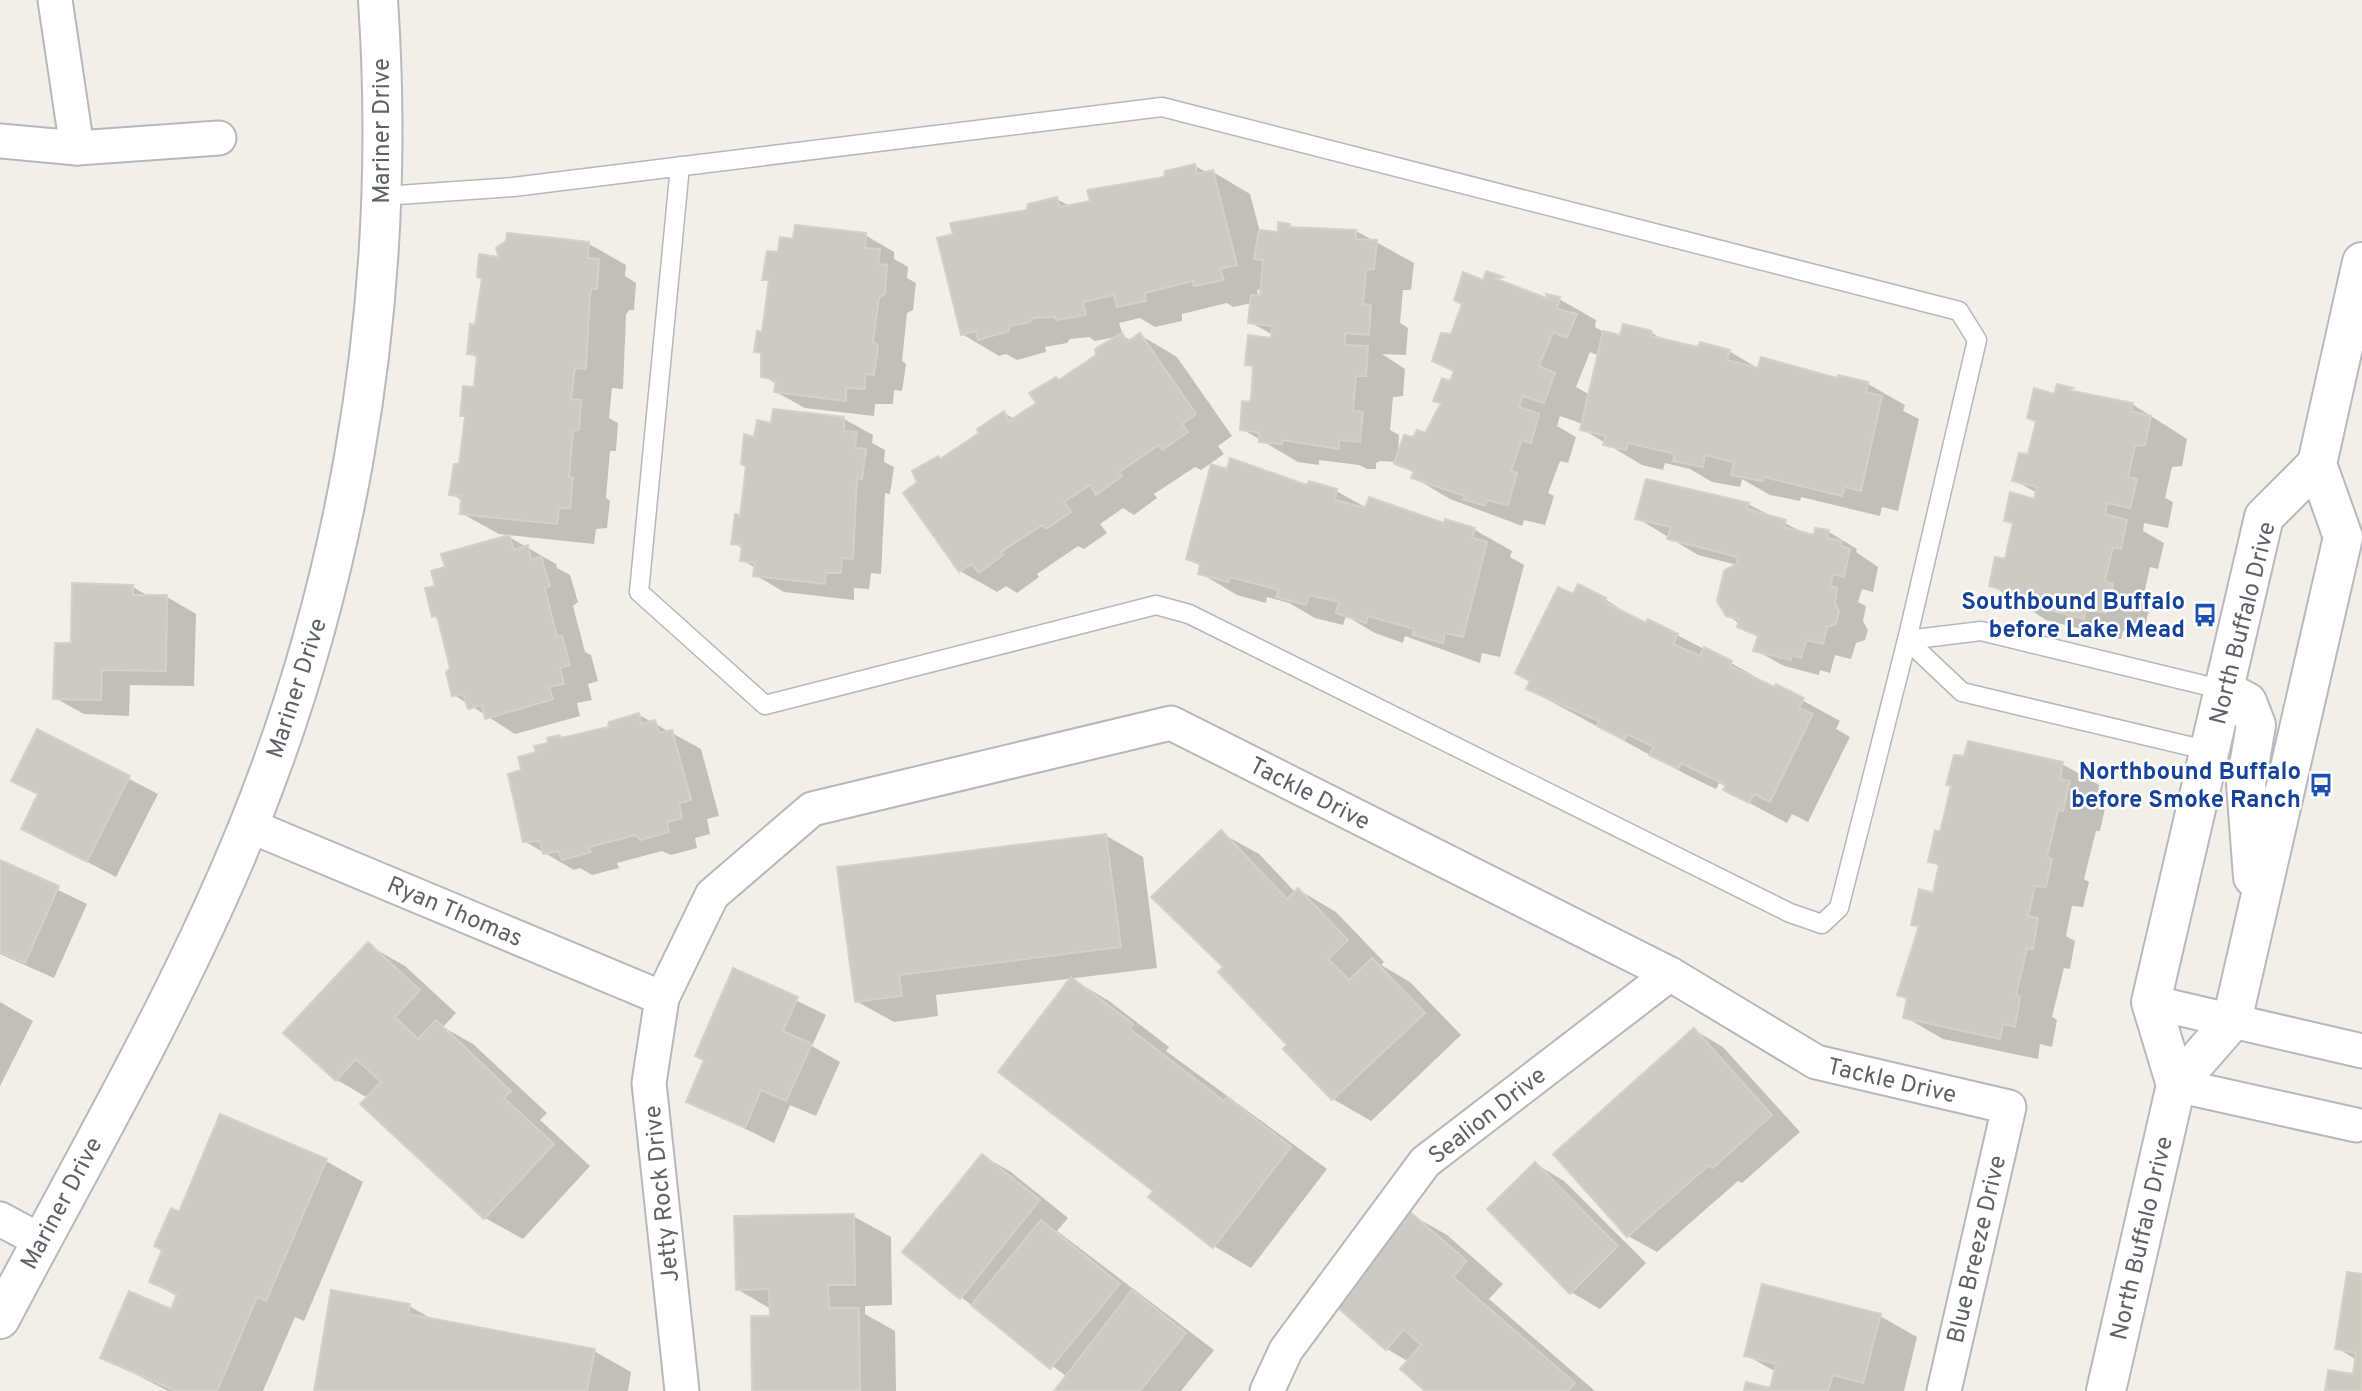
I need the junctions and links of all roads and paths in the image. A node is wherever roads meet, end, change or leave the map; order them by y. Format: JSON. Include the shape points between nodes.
{"nodes":[{"id":1,"x":55,"y":0,"type":"edge"},
{"id":2,"x":378,"y":0,"type":"edge"},
{"id":3,"x":219,"y":138,"type":"dead end"},
{"id":4,"x":0,"y":141,"type":"edge"},
{"id":5,"x":77,"y":148,"type":"junction"},
{"id":6,"x":680,"y":166,"type":"junction"},
{"id":7,"x":383,"y":196,"type":"junction"},
{"id":8,"x":2362,"y":262,"type":"edge"},
{"id":9,"x":2317,"y":464,"type":"junction"},
{"id":10,"x":1907,"y":640,"type":"junction"},
{"id":11,"x":2224,"y":690,"type":"junction"},
{"id":12,"x":2210,"y":751,"type":"junction"},
{"id":13,"x":248,"y":825,"type":"junction"},
{"id":14,"x":2256,"y":918,"type":"junction"},
{"id":15,"x":1670,"y":974,"type":"junction"},
{"id":16,"x":662,"y":998,"type":"junction"},
{"id":17,"x":2151,"y":1002,"type":"junction"},
{"id":18,"x":2232,"y":1021,"type":"junction"},
{"id":19,"x":2362,"y":1051,"type":"edge"},
{"id":20,"x":2176,"y":1085,"type":"junction"},
{"id":21,"x":2009,"y":1107,"type":"joint"},
{"id":22,"x":2356,"y":1125,"type":"dead end"},
{"id":23,"x":0,"y":1219,"type":"edge"},
{"id":24,"x":41,"y":1241,"type":"junction"},
{"id":25,"x":5,"y":1299,"type":"edge"},
{"id":26,"x":682,"y":1391,"type":"edge"},
{"id":27,"x":1267,"y":1391,"type":"edge"},
{"id":28,"x":1944,"y":1391,"type":"edge"},
{"id":29,"x":2106,"y":1391,"type":"edge"}],
"edges":[{"from":1,"to":5,"type":"street"},
{"from":2,"to":7,"type":"main road","name":"Mariner Drive"},
{"from":3,"to":5,"type":"street"},
{"from":4,"to":5,"type":"street"},
{"from":6,"to":7,"type":"lane","via":[[513,187]]},
{"from":6,"to":10,"type":"lane","via":[[1162,107],[1959,311],[1977,340]]},
{"from":6,"to":10,"type":"lane","via":[[639,592],[765,705],[1156,606],[1189,614],[1790,913],[1822,924],[1839,908]]},
{"from":7,"to":13,"type":"main road","name":"Mariner Drive","via":[[364,404],[343,517],[318,623],[286,727]]},
{"from":8,"to":9,"type":"main road"},
{"from":9,"to":11,"type":"main road","name":"North Buffalo Drive","via":[[2264,517]]},
{"from":9,"to":14,"type":"main road","name":"North Buffalo Drive","via":[[2343,537]]},
{"from":10,"to":11,"type":"lane","via":[[1981,631]]},
{"from":10,"to":12,"type":"lane","via":[[1962,692]]},
{"from":11,"to":12,"type":"main road","name":"North Buffalo Drive"},
{"from":11,"to":14,"type":"main road","via":[[2247,702],[2256,725],[2246,783]]},
{"from":12,"to":17,"type":"main road","name":"North Buffalo Drive"},
{"from":13,"to":16,"type":"street","name":"Ryan Thomas"},
{"from":13,"to":24,"type":"main road","name":"Mariner Drive","via":[[219,896]]},
{"from":14,"to":18,"type":"main road","name":"North Buffalo Drive"},
{"from":15,"to":16,"type":"street","name":"Tackle Drive","via":[[1171,723],[812,809],[712,895]]},
{"from":15,"to":21,"type":"street","name":"Tackle Drive","via":[[1816,1062]]},
{"from":15,"to":27,"type":"street","name":"Sealion Drive","via":[[1425,1162],[1286,1350]]},
{"from":16,"to":26,"type":"street","name":"Jetty Rock Drive","via":[[649,1083]]},
{"from":17,"to":18,"type":"street"},
{"from":17,"to":20,"type":"main road","name":"North Buffalo Drive"},
{"from":18,"to":19,"type":"street"},
{"from":18,"to":20,"type":"main road","name":"North Buffalo Drive"},
{"from":20,"to":22,"type":"street"},
{"from":20,"to":29,"type":"main road","name":"North Buffalo Drive"},
{"from":21,"to":28,"type":"street","name":"Blue Breeze Drive"},
{"from":23,"to":24,"type":"street"},
{"from":24,"to":25,"type":"main road","name":"Mariner Drive"}]}
